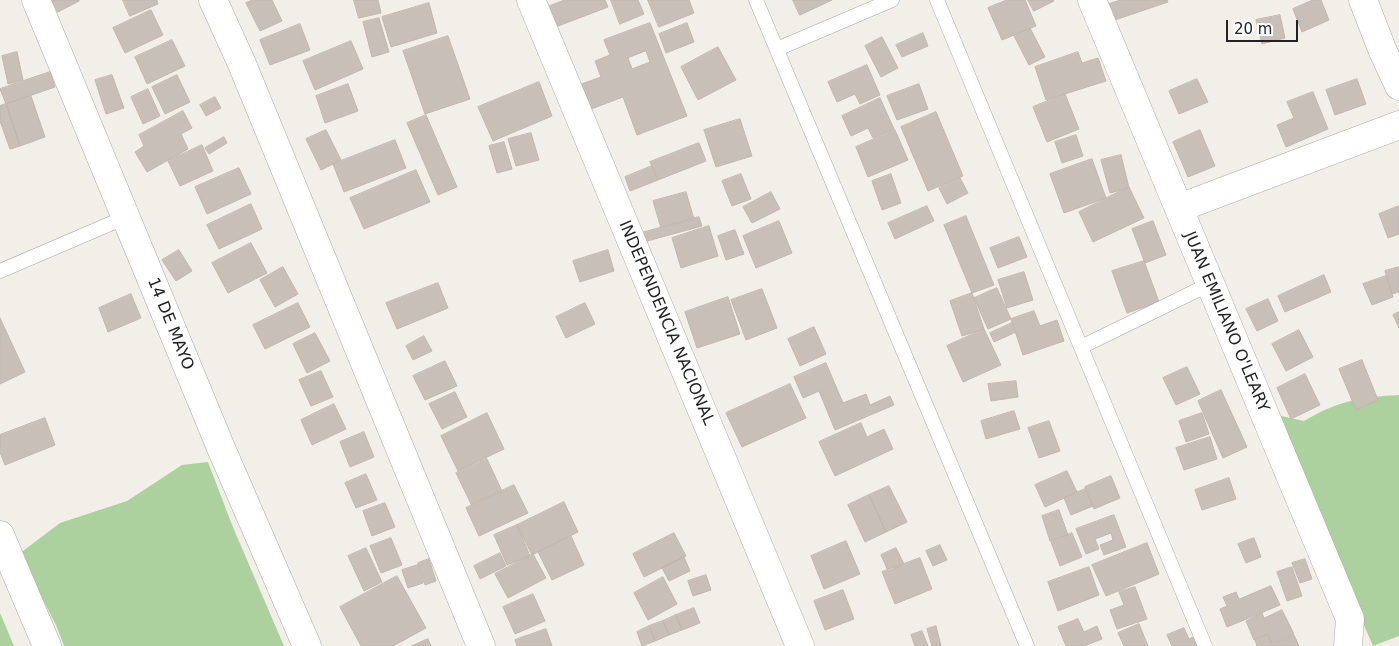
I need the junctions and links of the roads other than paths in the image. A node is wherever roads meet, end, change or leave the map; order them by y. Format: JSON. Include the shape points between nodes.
{"nodes":[{"id":1,"x":36,"y":0,"type":"edge"},
{"id":2,"x":213,"y":0,"type":"edge"},
{"id":3,"x":531,"y":0,"type":"edge"},
{"id":4,"x":756,"y":0,"type":"edge"},
{"id":5,"x":892,"y":0,"type":"edge"},
{"id":6,"x":937,"y":0,"type":"edge"},
{"id":7,"x":1092,"y":0,"type":"edge"},
{"id":8,"x":1363,"y":0,"type":"edge"},
{"id":9,"x":777,"y":49,"type":"junction"},
{"id":10,"x":1399,"y":86,"type":"edge"},
{"id":11,"x":1399,"y":125,"type":"edge"},
{"id":12,"x":1178,"y":208,"type":"junction"},
{"id":13,"x":126,"y":217,"type":"junction"},
{"id":14,"x":0,"y":271,"type":"edge"},
{"id":15,"x":1210,"y":284,"type":"junction"},
{"id":16,"x":1081,"y":347,"type":"junction"},
{"id":17,"x":0,"y":535,"type":"edge"},
{"id":18,"x":47,"y":646,"type":"edge"},
{"id":19,"x":308,"y":646,"type":"edge"},
{"id":20,"x":482,"y":646,"type":"edge"},
{"id":21,"x":800,"y":646,"type":"edge"},
{"id":22,"x":1027,"y":646,"type":"edge"},
{"id":23,"x":1205,"y":646,"type":"edge"},
{"id":24,"x":1348,"y":646,"type":"edge"}],
"edges":[{"from":1,"to":13,"type":"street","name":"14 DE MAYO"},
{"from":2,"to":20,"type":"street"},
{"from":3,"to":21,"type":"street","name":"INDEPENDENCIA NACIONAL"},
{"from":4,"to":9,"type":"lane"},
{"from":5,"to":9,"type":"lane"},
{"from":6,"to":16,"type":"lane"},
{"from":7,"to":12,"type":"street","name":"JUAN EMILIANO O'LEARY"},
{"from":8,"to":10,"type":"street"},
{"from":9,"to":22,"type":"lane"},
{"from":11,"to":12,"type":"street"},
{"from":12,"to":15,"type":"street","name":"JUAN EMILIANO O'LEARY"},
{"from":13,"to":14,"type":"lane"},
{"from":13,"to":19,"type":"street","name":"14 DE MAYO","via":[[221,448]]},
{"from":15,"to":16,"type":"lane"},
{"from":15,"to":24,"type":"street","name":"JUAN EMILIANO O'LEARY","via":[[1350,620]]},
{"from":16,"to":23,"type":"lane"},
{"from":17,"to":18,"type":"street"}]}
